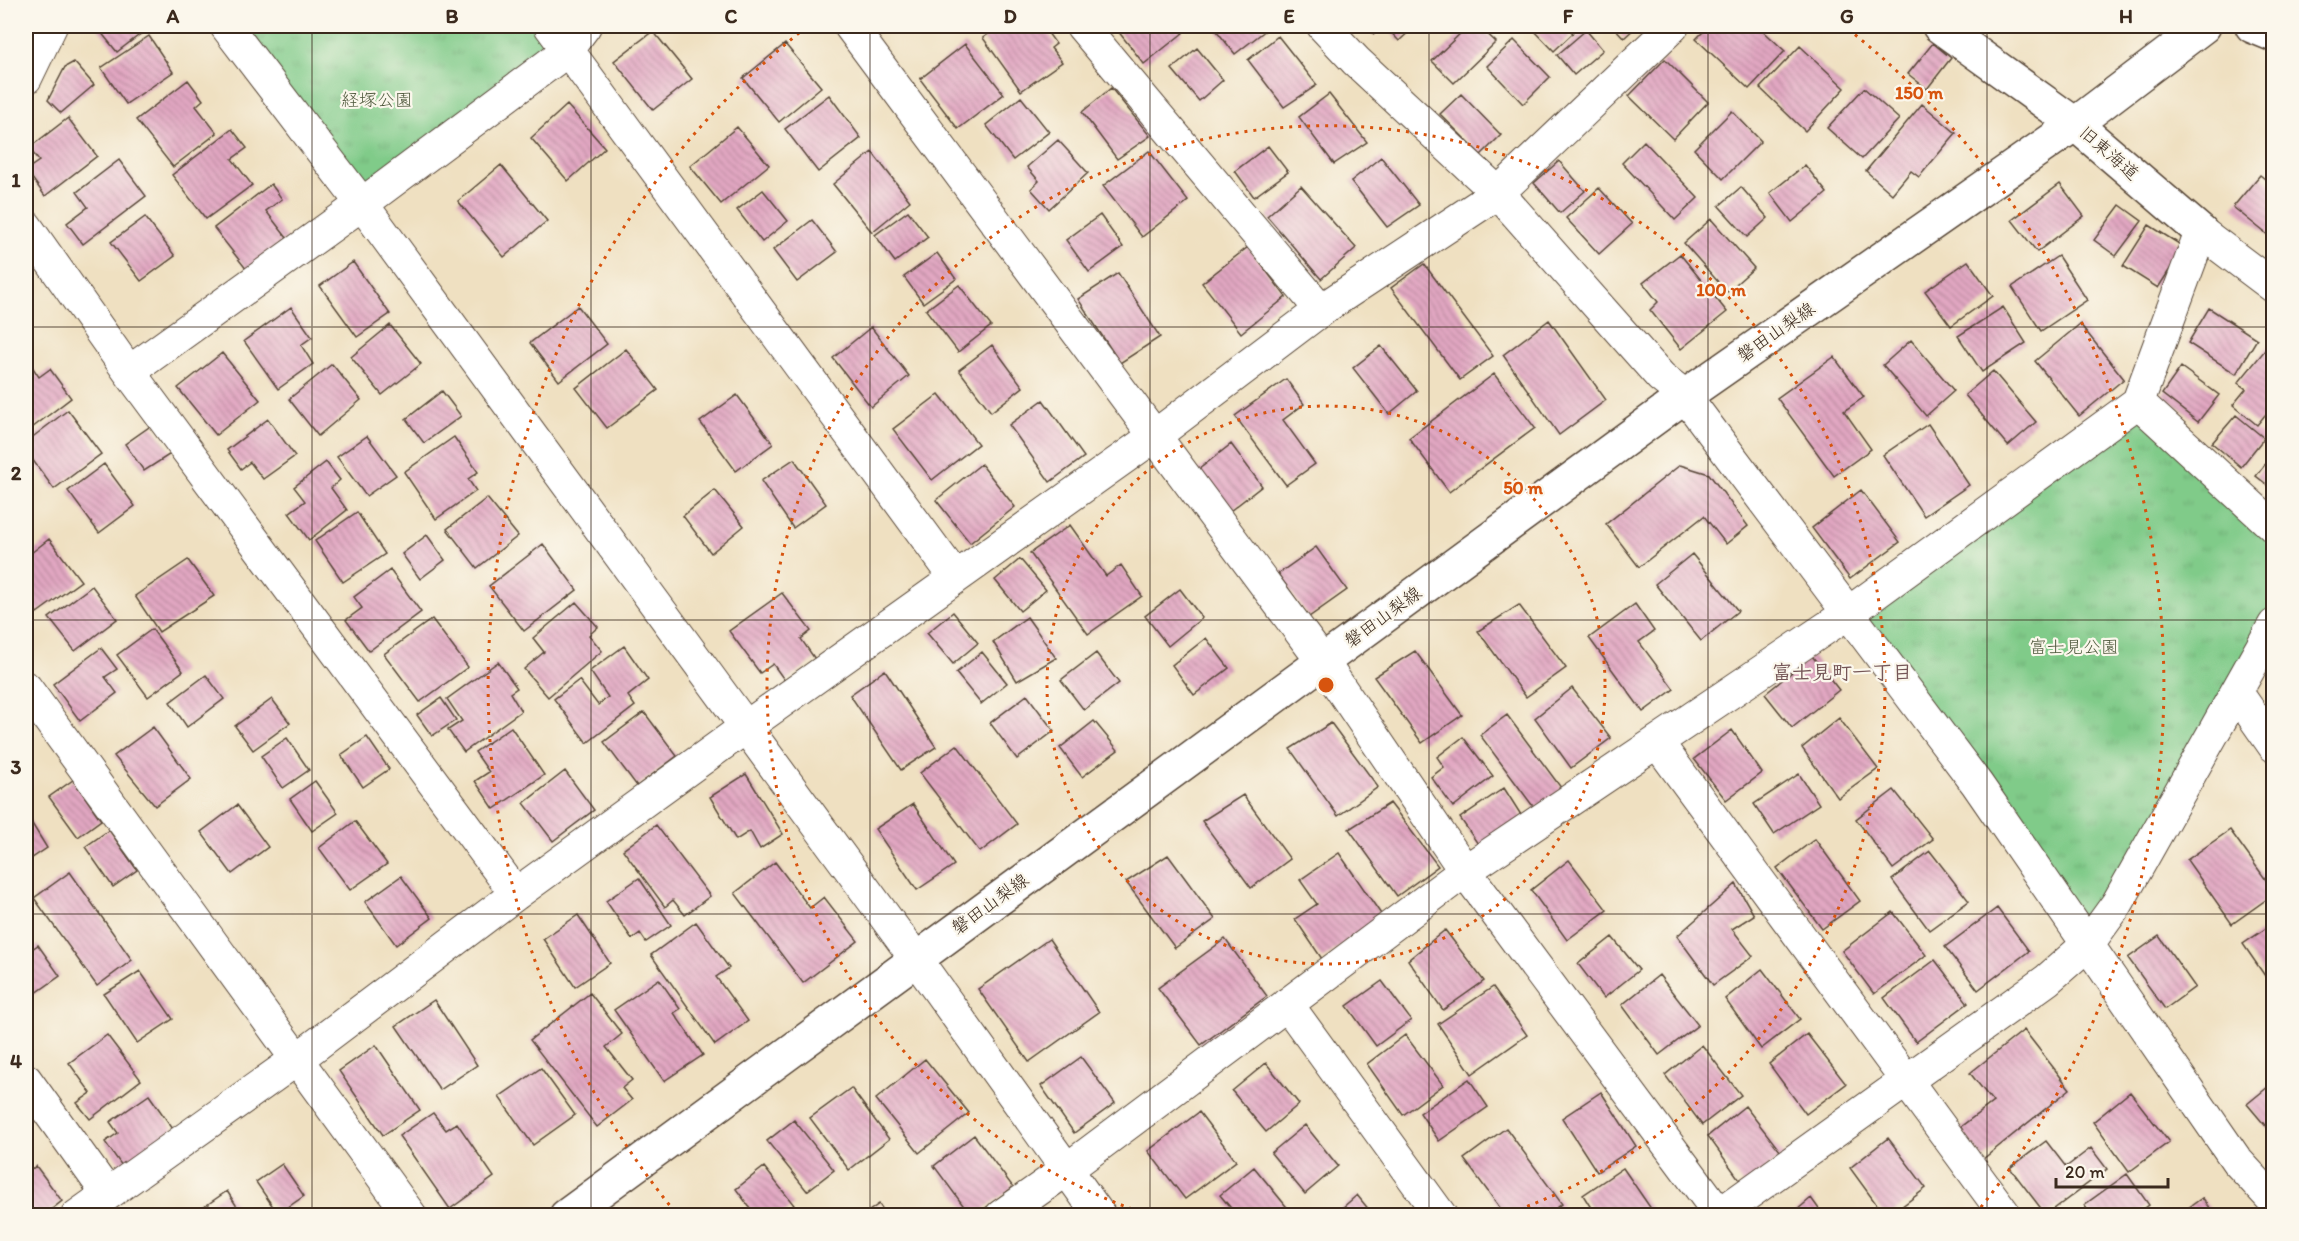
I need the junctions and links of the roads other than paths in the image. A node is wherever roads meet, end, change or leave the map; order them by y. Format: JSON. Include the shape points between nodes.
{"nodes":[{"id":1,"x":51,"y":26,"type":"edge"},
{"id":2,"x":226,"y":26,"type":"edge"},
{"id":3,"x":585,"y":26,"type":"edge"},
{"id":4,"x":849,"y":26,"type":"edge"},
{"id":5,"x":1082,"y":26,"type":"edge"},
{"id":6,"x":1323,"y":26,"type":"edge"},
{"id":7,"x":1673,"y":26,"type":"edge"},
{"id":8,"x":1939,"y":26,"type":"edge"},
{"id":9,"x":2204,"y":26,"type":"edge"},
{"id":10,"x":2252,"y":26,"type":"edge"},
{"id":11,"x":2274,"y":35,"type":"edge"},
{"id":12,"x":558,"y":38,"type":"edge"},
{"id":13,"x":26,"y":78,"type":"edge"},
{"id":14,"x":2075,"y":124,"type":"junction"},
{"id":15,"x":1498,"y":193,"type":"junction"},
{"id":16,"x":362,"y":204,"type":"junction"},
{"id":17,"x":26,"y":226,"type":"edge"},
{"id":18,"x":2201,"y":232,"type":"junction"},
{"id":19,"x":2274,"y":287,"type":"edge"},
{"id":20,"x":1321,"y":310,"type":"junction"},
{"id":21,"x":129,"y":372,"type":"junction"},
{"id":22,"x":1685,"y":396,"type":"junction"},
{"id":23,"x":2139,"y":402,"type":"junction"},
{"id":24,"x":1156,"y":435,"type":"junction"},
{"id":25,"x":2274,"y":527,"type":"edge"},
{"id":26,"x":955,"y":577,"type":"junction"},
{"id":27,"x":1847,"y":614,"type":"junction"},
{"id":28,"x":2274,"y":625,"type":"edge"},
{"id":29,"x":1322,"y":661,"type":"junction"},
{"id":30,"x":26,"y":688,"type":"edge"},
{"id":31,"x":2237,"y":693,"type":"junction"},
{"id":32,"x":746,"y":727,"type":"junction"},
{"id":33,"x":1657,"y":742,"type":"junction"},
{"id":34,"x":2274,"y":746,"type":"edge"},
{"id":35,"x":1465,"y":871,"type":"junction"},
{"id":36,"x":516,"y":894,"type":"junction"},
{"id":37,"x":2088,"y":945,"type":"junction"},
{"id":38,"x":915,"y":958,"type":"junction"},
{"id":39,"x":1287,"y":1004,"type":"junction"},
{"id":40,"x":296,"y":1060,"type":"junction"},
{"id":41,"x":26,"y":1080,"type":"edge"},
{"id":42,"x":1908,"y":1081,"type":"junction"},
{"id":43,"x":1066,"y":1170,"type":"junction"},
{"id":44,"x":107,"y":1193,"type":"junction"},
{"id":45,"x":2274,"y":1201,"type":"edge"},
{"id":46,"x":77,"y":1215,"type":"edge"},
{"id":47,"x":411,"y":1215,"type":"edge"},
{"id":48,"x":566,"y":1215,"type":"edge"},
{"id":49,"x":1001,"y":1215,"type":"edge"},
{"id":50,"x":1100,"y":1215,"type":"edge"},
{"id":51,"x":1442,"y":1215,"type":"edge"},
{"id":52,"x":1719,"y":1215,"type":"edge"},
{"id":53,"x":2006,"y":1215,"type":"edge"}],
"edges":[{"from":1,"to":13,"type":"street"},
{"from":2,"to":16,"type":"street"},
{"from":3,"to":12,"type":"street"},
{"from":4,"to":24,"type":"street"},
{"from":5,"to":20,"type":"street"},
{"from":6,"to":15,"type":"street"},
{"from":7,"to":15,"type":"street"},
{"from":8,"to":14,"type":"main road","name":"旧東海道"},
{"from":9,"to":14,"type":"main road","name":"磐田山梨線"},
{"from":10,"to":11,"type":"main road"},
{"from":12,"to":16,"type":"street"},
{"from":12,"to":26,"type":"street"},
{"from":14,"to":18,"type":"main road","name":"旧東海道"},
{"from":14,"to":22,"type":"main road","name":"磐田山梨線"},
{"from":15,"to":20,"type":"street"},
{"from":15,"to":22,"type":"street","via":[[1661,377]]},
{"from":16,"to":21,"type":"street"},
{"from":16,"to":32,"type":"street"},
{"from":17,"to":21,"type":"street"},
{"from":18,"to":19,"type":"street","name":"旧東海道"},
{"from":18,"to":23,"type":"street"},
{"from":20,"to":24,"type":"street"},
{"from":21,"to":36,"type":"street"},
{"from":22,"to":27,"type":"street"},
{"from":22,"to":29,"type":"main road","name":"磐田山梨線"},
{"from":23,"to":25,"type":"street"},
{"from":23,"to":27,"type":"street"},
{"from":24,"to":26,"type":"street"},
{"from":24,"to":29,"type":"street"},
{"from":26,"to":32,"type":"street"},
{"from":27,"to":33,"type":"street"},
{"from":27,"to":37,"type":"street","via":[[1977,784]]},
{"from":28,"to":31,"type":"street"},
{"from":29,"to":35,"type":"street"},
{"from":29,"to":38,"type":"main road","name":"磐田山梨線"},
{"from":30,"to":40,"type":"street"},
{"from":31,"to":34,"type":"street"},
{"from":31,"to":37,"type":"street","via":[[2117,904]]},
{"from":32,"to":36,"type":"street"},
{"from":32,"to":38,"type":"street"},
{"from":33,"to":35,"type":"street"},
{"from":33,"to":42,"type":"street"},
{"from":35,"to":39,"type":"street"},
{"from":35,"to":52,"type":"street"},
{"from":36,"to":40,"type":"street"},
{"from":37,"to":42,"type":"street","via":[[2047,980]]},
{"from":37,"to":45,"type":"street","via":[[2237,1161]]},
{"from":38,"to":43,"type":"street"},
{"from":38,"to":48,"type":"main road","name":"磐田山梨線"},
{"from":39,"to":43,"type":"street"},
{"from":39,"to":51,"type":"street"},
{"from":40,"to":44,"type":"street"},
{"from":40,"to":47,"type":"street"},
{"from":41,"to":44,"type":"street"},
{"from":42,"to":52,"type":"street"},
{"from":42,"to":53,"type":"street"},
{"from":43,"to":49,"type":"street"},
{"from":43,"to":50,"type":"street"},
{"from":44,"to":46,"type":"street"}]}
